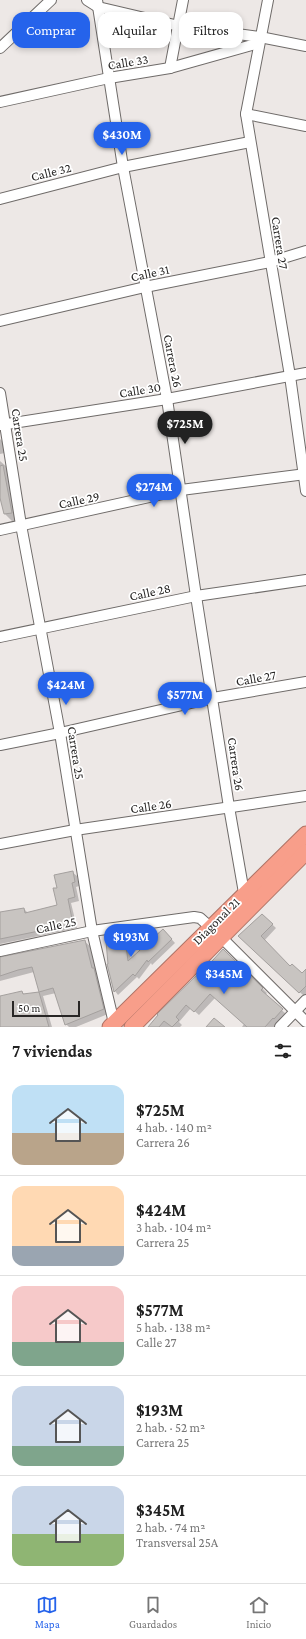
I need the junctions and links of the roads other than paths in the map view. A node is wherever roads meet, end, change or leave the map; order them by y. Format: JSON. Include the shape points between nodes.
{"nodes":[{"id":1,"x":51,"y":0,"type":"edge"},
{"id":2,"x":87,"y":0,"type":"edge"},
{"id":3,"x":183,"y":0,"type":"edge"},
{"id":4,"x":268,"y":0,"type":"edge"},
{"id":5,"x":98,"y":4,"type":"edge"},
{"id":6,"x":181,"y":12,"type":"edge"},
{"id":7,"x":179,"y":26,"type":"joint"},
{"id":8,"x":243,"y":37,"type":"edge"},
{"id":9,"x":259,"y":40,"type":"junction"},
{"id":10,"x":306,"y":46,"type":"edge"},
{"id":11,"x":0,"y":48,"type":"edge"},
{"id":12,"x":170,"y":68,"type":"junction"},
{"id":13,"x":109,"y":78,"type":"junction"},
{"id":14,"x":0,"y":102,"type":"edge"},
{"id":15,"x":246,"y":114,"type":"junction"},
{"id":16,"x":306,"y":126,"type":"edge"},
{"id":17,"x":250,"y":142,"type":"junction"},
{"id":18,"x":123,"y":167,"type":"junction"},
{"id":19,"x":0,"y":198,"type":"edge"},
{"id":20,"x":306,"y":251,"type":"edge"},
{"id":21,"x":270,"y":262,"type":"junction"},
{"id":22,"x":145,"y":287,"type":"junction"},
{"id":23,"x":0,"y":321,"type":"edge"},
{"id":24,"x":306,"y":373,"type":"edge"},
{"id":25,"x":290,"y":376,"type":"junction"},
{"id":26,"x":0,"y":392,"type":"edge"},
{"id":27,"x":167,"y":399,"type":"junction"},
{"id":28,"x":2,"y":425,"type":"edge"},
{"id":29,"x":305,"y":474,"type":"edge"},
{"id":30,"x":181,"y":490,"type":"junction"},
{"id":31,"x":306,"y":491,"type":"edge"},
{"id":32,"x":21,"y":526,"type":"junction"},
{"id":33,"x":0,"y":530,"type":"edge"},
{"id":34,"x":306,"y":580,"type":"edge"},
{"id":35,"x":196,"y":596,"type":"junction"},
{"id":36,"x":41,"y":628,"type":"junction"},
{"id":37,"x":0,"y":637,"type":"edge"},
{"id":38,"x":306,"y":682,"type":"edge"},
{"id":39,"x":213,"y":698,"type":"junction"},
{"id":40,"x":60,"y":733,"type":"junction"},
{"id":41,"x":0,"y":745,"type":"edge"},
{"id":42,"x":306,"y":796,"type":"edge"},
{"id":43,"x":229,"y":807,"type":"junction"},
{"id":44,"x":75,"y":830,"type":"junction"},
{"id":45,"x":306,"y":834,"type":"edge"},
{"id":46,"x":0,"y":844,"type":"edge"},
{"id":47,"x":306,"y":852,"type":"edge"},
{"id":48,"x":244,"y":893,"type":"junction"},
{"id":49,"x":92,"y":931,"type":"junction"},
{"id":50,"x":215,"y":932,"type":"junction"},
{"id":51,"x":0,"y":951,"type":"edge"},
{"id":52,"x":306,"y":1000,"type":"edge"},
{"id":53,"x":295,"y":1011,"type":"junction"},
{"id":54,"x":306,"y":1022,"type":"edge"},
{"id":55,"x":112,"y":1025,"type":"edge"},
{"id":56,"x":132,"y":1027,"type":"edge"},
{"id":57,"x":280,"y":1027,"type":"edge"}],
"edges":[{"from":1,"to":11,"type":"street"},
{"from":2,"to":5,"type":"street"},
{"from":3,"to":6,"type":"street"},
{"from":4,"to":9,"type":"street","name":"Carrera 27"},
{"from":5,"to":7,"type":"street"},
{"from":5,"to":13,"type":"street","name":"Carrera 26"},
{"from":7,"to":12,"type":"street"},
{"from":8,"to":9,"type":"street"},
{"from":9,"to":10,"type":"street","name":"Calle 33"},
{"from":9,"to":12,"type":"street","name":"Calle 33"},
{"from":9,"to":15,"type":"street","name":"Carrera 27"},
{"from":12,"to":13,"type":"street","name":"Calle 33"},
{"from":13,"to":14,"type":"street","name":"Calle 33"},
{"from":13,"to":18,"type":"street","name":"Carrera 26"},
{"from":15,"to":16,"type":"street"},
{"from":15,"to":17,"type":"street","name":"Carrera 27"},
{"from":17,"to":18,"type":"street","name":"Calle 32"},
{"from":17,"to":21,"type":"street","name":"Carrera 27"},
{"from":18,"to":19,"type":"street","name":"Calle 32"},
{"from":18,"to":22,"type":"street","name":"Carrera 26"},
{"from":20,"to":21,"type":"street","name":"Calle 31"},
{"from":21,"to":22,"type":"street","name":"Calle 31"},
{"from":21,"to":25,"type":"street","name":"Carrera 27"},
{"from":22,"to":23,"type":"street","name":"Calle 31"},
{"from":22,"to":27,"type":"street","name":"Carrera 26"},
{"from":24,"to":25,"type":"street","name":"Calle 30"},
{"from":25,"to":27,"type":"street","name":"Calle 30"},
{"from":25,"to":29,"type":"street","name":"Carrera 27"},
{"from":26,"to":28,"type":"street","name":"Carrera 25"},
{"from":27,"to":28,"type":"street","name":"Calle 30"},
{"from":27,"to":30,"type":"street","name":"Carrera 26"},
{"from":28,"to":32,"type":"street","name":"Carrera 25"},
{"from":29,"to":30,"type":"street","name":"Calle 29"},
{"from":29,"to":31,"type":"street","name":"Carrera 27"},
{"from":30,"to":32,"type":"street","name":"Calle 29"},
{"from":30,"to":35,"type":"street","name":"Carrera 26"},
{"from":32,"to":33,"type":"street","name":"Calle 29"},
{"from":32,"to":36,"type":"street","name":"Carrera 25"},
{"from":34,"to":35,"type":"street","name":"Calle 28"},
{"from":35,"to":36,"type":"street","name":"Calle 28"},
{"from":35,"to":39,"type":"street","name":"Carrera 26"},
{"from":36,"to":37,"type":"street","name":"Calle 28"},
{"from":36,"to":40,"type":"street","name":"Carrera 25"},
{"from":38,"to":39,"type":"street","name":"Calle 27"},
{"from":39,"to":40,"type":"street","name":"Calle 27"},
{"from":39,"to":43,"type":"street","name":"Carrera 26"},
{"from":40,"to":41,"type":"street","name":"Calle 27"},
{"from":40,"to":44,"type":"street","name":"Carrera 25"},
{"from":42,"to":43,"type":"street","name":"Calle 26"},
{"from":43,"to":44,"type":"street","name":"Calle 26"},
{"from":43,"to":48,"type":"street","name":"Carrera 26"},
{"from":44,"to":46,"type":"street","name":"Calle 26"},
{"from":44,"to":49,"type":"street","name":"Carrera 25"},
{"from":45,"to":48,"type":"highway","name":"Diagonal 21"},
{"from":47,"to":50,"type":"highway","name":"Diagonal 21"},
{"from":48,"to":50,"type":"highway","name":"Diagonal 21"},
{"from":49,"to":50,"type":"street","name":"Calle 25","via":[[194,917],[200,918]]},
{"from":49,"to":51,"type":"street","name":"Calle 25"},
{"from":49,"to":55,"type":"street","name":"Carrera 25"},
{"from":50,"to":53,"type":"street","name":"Calle 25"},
{"from":50,"to":55,"type":"highway","name":"Diagonal 21"},
{"from":50,"to":56,"type":"highway","name":"Diagonal 21"},
{"from":52,"to":53,"type":"street"},
{"from":53,"to":54,"type":"street","name":"Calle 25"},
{"from":53,"to":57,"type":"street"}]}
